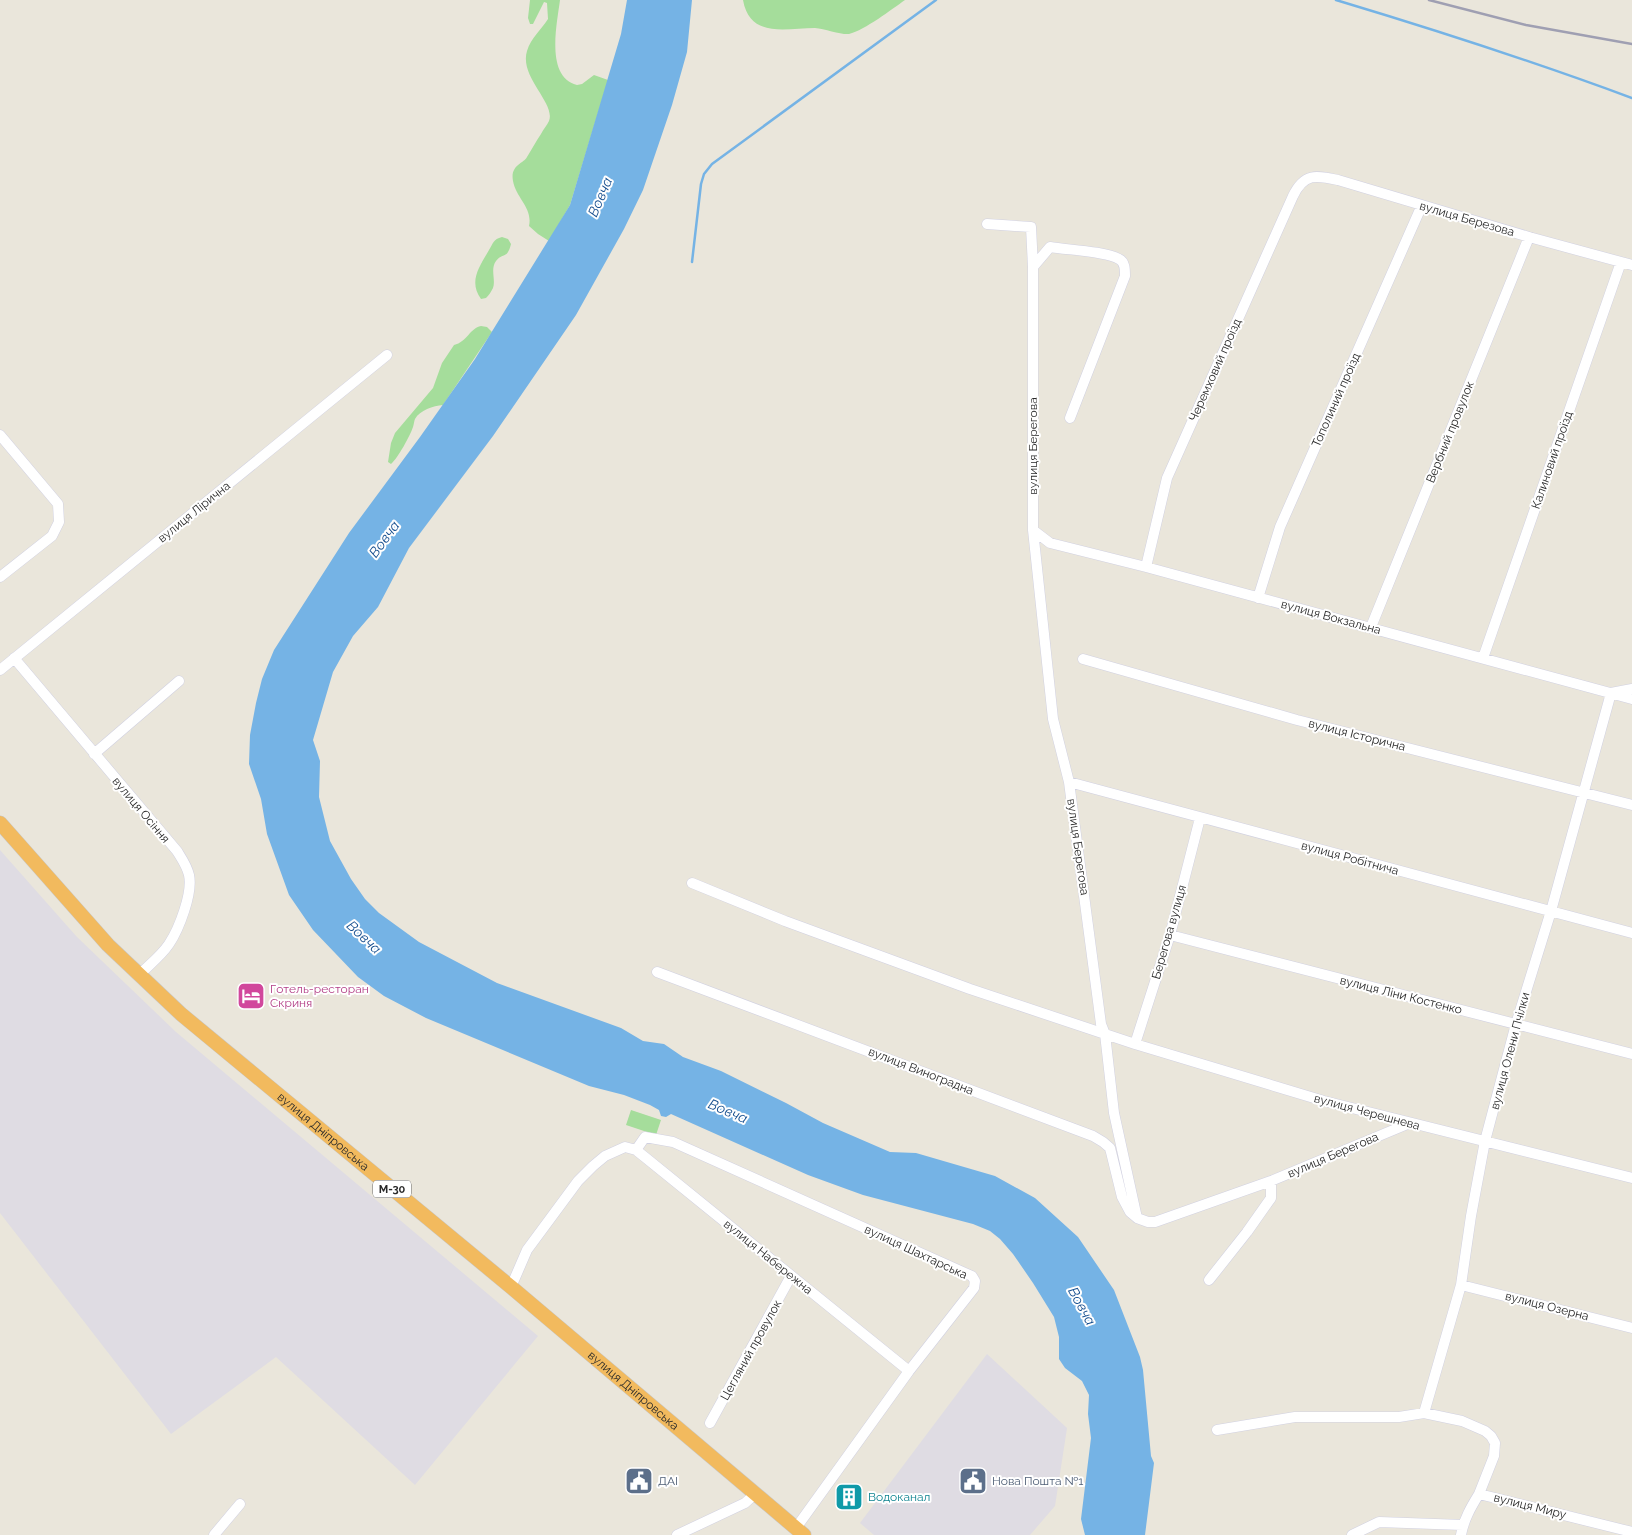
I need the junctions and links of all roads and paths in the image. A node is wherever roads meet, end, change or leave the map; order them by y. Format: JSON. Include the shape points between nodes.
{"nodes":[{"id":1,"x":1303,"y":181,"type":"joint"},
{"id":2,"x":1422,"y":205,"type":"junction"},
{"id":3,"x":987,"y":224,"type":"dead end"},
{"id":4,"x":1529,"y":237,"type":"junction"},
{"id":5,"x":1621,"y":262,"type":"junction"},
{"id":6,"x":1632,"y":265,"type":"edge"},
{"id":7,"x":1033,"y":267,"type":"junction"},
{"id":8,"x":387,"y":355,"type":"dead end"},
{"id":9,"x":1070,"y":418,"type":"dead end"},
{"id":10,"x":0,"y":435,"type":"edge"},
{"id":11,"x":1033,"y":530,"type":"junction"},
{"id":12,"x":1146,"y":567,"type":"junction"},
{"id":13,"x":0,"y":578,"type":"edge"},
{"id":14,"x":1258,"y":598,"type":"junction"},
{"id":15,"x":1372,"y":627,"type":"junction"},
{"id":16,"x":14,"y":658,"type":"junction"},
{"id":17,"x":1483,"y":658,"type":"junction"},
{"id":18,"x":1083,"y":659,"type":"dead end"},
{"id":19,"x":0,"y":670,"type":"edge"},
{"id":20,"x":179,"y":681,"type":"dead end"},
{"id":21,"x":1632,"y":689,"type":"edge"},
{"id":22,"x":1611,"y":693,"type":"junction"},
{"id":23,"x":1632,"y":699,"type":"edge"},
{"id":24,"x":94,"y":754,"type":"junction"},
{"id":25,"x":1068,"y":782,"type":"junction"},
{"id":26,"x":1583,"y":792,"type":"junction"},
{"id":27,"x":1632,"y":805,"type":"edge"},
{"id":28,"x":1200,"y":818,"type":"junction"},
{"id":29,"x":0,"y":823,"type":"edge"},
{"id":30,"x":692,"y":883,"type":"dead end"},
{"id":31,"x":1551,"y":910,"type":"junction"},
{"id":32,"x":1632,"y":933,"type":"edge"},
{"id":33,"x":1170,"y":935,"type":"junction"},
{"id":34,"x":657,"y":972,"type":"dead end"},
{"id":35,"x":140,"y":975,"type":"junction"},
{"id":36,"x":1516,"y":1024,"type":"junction"},
{"id":37,"x":1105,"y":1034,"type":"junction"},
{"id":38,"x":1135,"y":1044,"type":"junction"},
{"id":39,"x":1632,"y":1054,"type":"edge"},
{"id":40,"x":1410,"y":1123,"type":"junction"},
{"id":41,"x":1485,"y":1141,"type":"junction"},
{"id":42,"x":630,"y":1149,"type":"junction"},
{"id":43,"x":1632,"y":1178,"type":"edge"},
{"id":44,"x":1271,"y":1181,"type":"junction"},
{"id":45,"x":1137,"y":1218,"type":"junction"},
{"id":46,"x":791,"y":1276,"type":"junction"},
{"id":47,"x":1209,"y":1280,"type":"dead end"},
{"id":48,"x":1461,"y":1285,"type":"junction"},
{"id":49,"x":511,"y":1287,"type":"junction"},
{"id":50,"x":1632,"y":1328,"type":"edge"},
{"id":51,"x":909,"y":1371,"type":"junction"},
{"id":52,"x":1424,"y":1413,"type":"junction"},
{"id":53,"x":710,"y":1423,"type":"dead end"},
{"id":54,"x":1217,"y":1430,"type":"dead end"},
{"id":55,"x":755,"y":1494,"type":"junction"},
{"id":56,"x":1479,"y":1494,"type":"junction"},
{"id":57,"x":240,"y":1504,"type":"dead end"},
{"id":58,"x":1462,"y":1530,"type":"edge"},
{"id":59,"x":800,"y":1531,"type":"edge"},
{"id":60,"x":1632,"y":1532,"type":"edge"},
{"id":61,"x":214,"y":1535,"type":"edge"},
{"id":62,"x":677,"y":1535,"type":"edge"},
{"id":63,"x":1352,"y":1535,"type":"edge"}],
"edges":[{"from":1,"to":2,"type":"street","name":"вулиця Березова","via":[[1311,176],[1322,176]]},
{"from":1,"to":12,"type":"street","name":"Черемховий проїзд","via":[[1297,187],[1167,478]]},
{"from":2,"to":4,"type":"street","name":"вулиця Березова"},
{"from":2,"to":14,"type":"street","name":"Тополиний проїзд","via":[[1280,527]]},
{"from":3,"to":7,"type":"street","name":"вулиця Берегова","via":[[1031,226]]},
{"from":4,"to":5,"type":"street","name":"вулиця Березова"},
{"from":4,"to":15,"type":"street","name":"Вербний провулок"},
{"from":5,"to":6,"type":"street","name":"вулиця Березова"},
{"from":5,"to":17,"type":"street","name":"Калиновий проїзд"},
{"from":7,"to":9,"type":"street","via":[[1050,247],[1120,259],[1125,267],[1125,276]]},
{"from":7,"to":11,"type":"street","name":"вулиця Берегова"},
{"from":8,"to":16,"type":"street","name":"вулиця Лірична"},
{"from":10,"to":13,"type":"street","via":[[58,504],[59,522],[52,536]]},
{"from":11,"to":12,"type":"street","name":"вулиця Вокзальна","via":[[1050,543]]},
{"from":11,"to":25,"type":"street","name":"вулиця Берегова","via":[[1053,719]]},
{"from":12,"to":14,"type":"street","name":"вулиця Вокзальна"},
{"from":14,"to":15,"type":"street","name":"вулиця Вокзальна"},
{"from":15,"to":17,"type":"street","name":"вулиця Вокзальна"},
{"from":16,"to":19,"type":"street","name":"вулиця Лірична"},
{"from":16,"to":24,"type":"street","name":"вулиця Осіння"},
{"from":17,"to":22,"type":"street","name":"вулиця Вокзальна"},
{"from":18,"to":26,"type":"street","name":"вулиця Історична","via":[[1298,720]]},
{"from":20,"to":24,"type":"street"},
{"from":21,"to":22,"type":"street"},
{"from":22,"to":23,"type":"street","name":"вулиця Вокзальна"},
{"from":22,"to":26,"type":"street","name":"вулиця Олени Пчілки"},
{"from":24,"to":35,"type":"street","name":"вулиця Осіння","via":[[176,851],[190,877],[189,895],[174,935]]},
{"from":25,"to":28,"type":"street","name":"вулиця Робітнича"},
{"from":25,"to":37,"type":"street","name":"вулиця Берегова","via":[[1101,1024]]},
{"from":26,"to":27,"type":"street","name":"вулиця Історична"},
{"from":26,"to":31,"type":"street","name":"вулиця Олени Пчілки"},
{"from":28,"to":31,"type":"street","name":"вулиця Робітнича"},
{"from":28,"to":33,"type":"street","name":"Берегова вулиця"},
{"from":29,"to":35,"type":"highway","name":"вулиця Дніпровська","number":"М-30","via":[[78,913]]},
{"from":30,"to":37,"type":"street","via":[[962,986]]},
{"from":31,"to":32,"type":"street","name":"вулиця Робітнича"},
{"from":31,"to":36,"type":"street","name":"вулиця Олени Пчілки"},
{"from":33,"to":36,"type":"street","name":"вулиця Ліни Костенко"},
{"from":33,"to":38,"type":"street","name":"Берегова вулиця"},
{"from":34,"to":45,"type":"street","name":"вулиця Виноградна","via":[[1093,1136],[1110,1148],[1122,1197]]},
{"from":35,"to":49,"type":"highway","name":"вулиця Дніпровська","number":"М-30","via":[[213,1041]]},
{"from":36,"to":39,"type":"street","name":"вулиця Ліни Костенко"},
{"from":36,"to":41,"type":"street","name":"вулиця Олени Пчілки"},
{"from":37,"to":38,"type":"street","name":"вулиця Черешнева"},
{"from":37,"to":45,"type":"street","name":"вулиця Берегова","via":[[1114,1113]]},
{"from":38,"to":40,"type":"street","name":"вулиця Черешнева","via":[[1237,1076]]},
{"from":40,"to":41,"type":"street","name":"вулиця Черешнева"},
{"from":40,"to":44,"type":"street","name":"вулиця Берегова"},
{"from":41,"to":43,"type":"street","name":"вулиця Черешнева"},
{"from":41,"to":48,"type":"street","name":"вулиця Олени Пчілки"},
{"from":42,"to":46,"type":"street","name":"вулиця Набережна"},
{"from":42,"to":49,"type":"street","via":[[605,1156],[578,1181],[527,1250]]},
{"from":42,"to":51,"type":"street","name":"вулиця Шахтарська","via":[[645,1137],[673,1142],[972,1276],[974,1288]]},
{"from":44,"to":45,"type":"street","name":"вулиця Берегова","via":[[1155,1222]]},
{"from":44,"to":47,"type":"street","via":[[1271,1198]]},
{"from":46,"to":51,"type":"street","name":"вулиця Набережна"},
{"from":46,"to":53,"type":"street","name":"Цегляний провулок"},
{"from":48,"to":50,"type":"street","name":"вулиця Озерна"},
{"from":48,"to":52,"type":"street","name":"вулиця Олени Пчілки"},
{"from":49,"to":55,"type":"highway","name":"вулиця Дніпровська","number":"М-30"},
{"from":51,"to":59,"type":"street","name":"вулиця Шахтарська"},
{"from":52,"to":54,"type":"street","via":[[1399,1417],[1295,1417]]},
{"from":52,"to":56,"type":"street","name":"вулиця Миру","via":[[1474,1425],[1491,1436],[1495,1443],[1494,1456]]},
{"from":55,"to":59,"type":"highway","name":"вулиця Дніпровська","number":"М-30"},
{"from":55,"to":62,"type":"street","via":[[745,1504]]},
{"from":56,"to":58,"type":"street"},
{"from":56,"to":60,"type":"street","name":"вулиця Миру"},
{"from":57,"to":61,"type":"street"},
{"from":58,"to":63,"type":"street","via":[[1379,1522]]}]}
